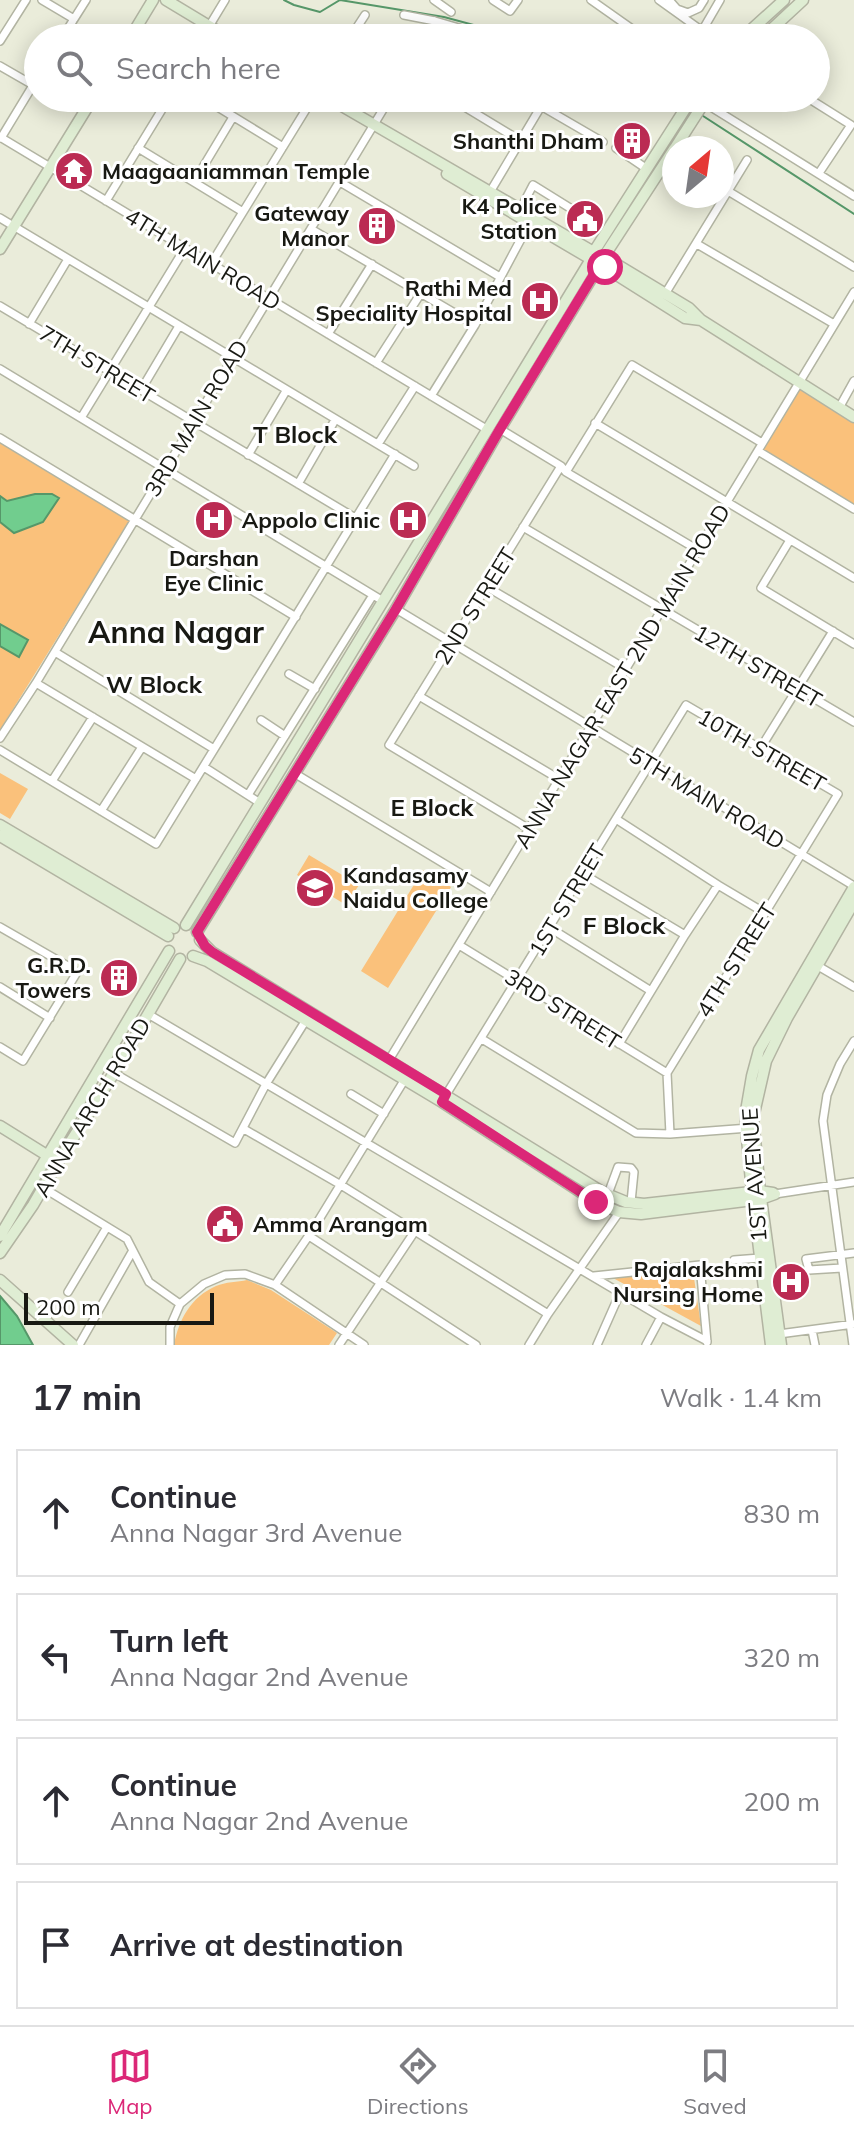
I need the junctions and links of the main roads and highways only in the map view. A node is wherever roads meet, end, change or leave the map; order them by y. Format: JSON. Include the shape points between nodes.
{"nodes":[{"id":1,"x":153,"y":0,"type":"edge"},
{"id":2,"x":166,"y":0,"type":"edge"},
{"id":3,"x":784,"y":0,"type":"edge"},
{"id":4,"x":803,"y":0,"type":"edge"},
{"id":5,"x":138,"y":24,"type":"edge"},
{"id":6,"x":206,"y":24,"type":"edge"},
{"id":7,"x":757,"y":24,"type":"edge"},
{"id":8,"x":777,"y":24,"type":"edge"},
{"id":9,"x":85,"y":112,"type":"edge"},
{"id":10,"x":351,"y":112,"type":"edge"},
{"id":11,"x":691,"y":112,"type":"edge"},
{"id":12,"x":692,"y":112,"type":"edge"},
{"id":13,"x":680,"y":136,"type":"edge"},
{"id":14,"x":662,"y":165,"type":"edge"},
{"id":15,"x":446,"y":168,"type":"junction"},
{"id":16,"x":0,"y":249,"type":"edge"},
{"id":17,"x":597,"y":258,"type":"junction"},
{"id":18,"x":701,"y":320,"type":"junction"},
{"id":19,"x":854,"y":417,"type":"edge"},
{"id":20,"x":0,"y":825,"type":"edge"},
{"id":21,"x":0,"y":836,"type":"edge"},
{"id":22,"x":854,"y":886,"type":"edge"},
{"id":23,"x":854,"y":902,"type":"edge"},
{"id":24,"x":186,"y":925,"type":"junction"},
{"id":25,"x":171,"y":932,"type":"junction"},
{"id":26,"x":199,"y":936,"type":"junction"},
{"id":27,"x":167,"y":954,"type":"junction"},
{"id":28,"x":193,"y":956,"type":"junction"},
{"id":29,"x":179,"y":962,"type":"junction"},
{"id":30,"x":444,"y":1098,"type":"junction"},
{"id":31,"x":0,"y":1126,"type":"edge"},
{"id":32,"x":750,"y":1128,"type":"junction"},
{"id":33,"x":0,"y":1134,"type":"edge"},
{"id":34,"x":45,"y":1158,"type":"junction"},
{"id":35,"x":56,"y":1165,"type":"junction"},
{"id":36,"x":775,"y":1194,"type":"road end"},
{"id":37,"x":756,"y":1195,"type":"junction"},
{"id":38,"x":2,"y":1228,"type":"edge"},
{"id":39,"x":0,"y":1253,"type":"edge"},
{"id":40,"x":0,"y":1280,"type":"edge"},
{"id":41,"x":780,"y":1339,"type":"edge"},
{"id":42,"x":76,"y":1345,"type":"edge"},
{"id":43,"x":771,"y":1345,"type":"edge"}],
"edges":[{"from":1,"to":5,"type":"main road"},
{"from":2,"to":6,"type":"main road"},
{"from":3,"to":7,"type":"main road"},
{"from":4,"to":8,"type":"main road"},
{"from":9,"to":16,"type":"main road"},
{"from":10,"to":15,"type":"main road"},
{"from":11,"to":17,"type":"main road","via":[[647,169]]},
{"from":12,"to":13,"type":"main road"},
{"from":14,"to":17,"type":"main road"},
{"from":15,"to":17,"type":"main road"},
{"from":15,"to":17,"type":"main road","via":[[447,175],[529,224]]},
{"from":17,"to":18,"type":"main road","via":[[689,308]]},
{"from":17,"to":18,"type":"main road","via":[[685,318]]},
{"from":17,"to":24,"type":"main road"},
{"from":17,"to":26,"type":"main road","via":[[396,609]]},
{"from":18,"to":19,"type":"main road"},
{"from":20,"to":25,"type":"main road"},
{"from":21,"to":25,"type":"main road"},
{"from":22,"to":32,"type":"main road","name":"1ST AVENUE","via":[[759,1050],[746,1111]]},
{"from":23,"to":32,"type":"main road","name":"1ST AVENUE","via":[[766,1061]]},
{"from":24,"to":25,"type":"main road"},
{"from":24,"to":26,"type":"main road"},
{"from":25,"to":27,"type":"main road"},
{"from":26,"to":28,"type":"main road","via":[[200,947]]},
{"from":26,"to":30,"type":"main road","via":[[212,952]]},
{"from":27,"to":29,"type":"main road"},
{"from":27,"to":34,"type":"main road","name":"ANNA ARCH ROAD"},
{"from":28,"to":29,"type":"main road"},
{"from":28,"to":30,"type":"main road"},
{"from":29,"to":35,"type":"main road","name":"ANNA ARCH ROAD"},
{"from":30,"to":37,"type":"main road","via":[[628,1202]]},
{"from":30,"to":37,"type":"main road","via":[[596,1202],[619,1212],[641,1214]]},
{"from":31,"to":34,"type":"main road"},
{"from":32,"to":37,"type":"main road","name":"1ST AVENUE"},
{"from":33,"to":34,"type":"main road"},
{"from":34,"to":35,"type":"main road"},
{"from":34,"to":38,"type":"main road","name":"ANNA ARCH ROAD"},
{"from":35,"to":39,"type":"main road","name":"ANNA ARCH ROAD"},
{"from":36,"to":37,"type":"main road"},
{"from":37,"to":41,"type":"main road","name":"1ST AVENUE"},
{"from":37,"to":43,"type":"main road","name":"1ST AVENUE"},
{"from":40,"to":42,"type":"main road"}]}
